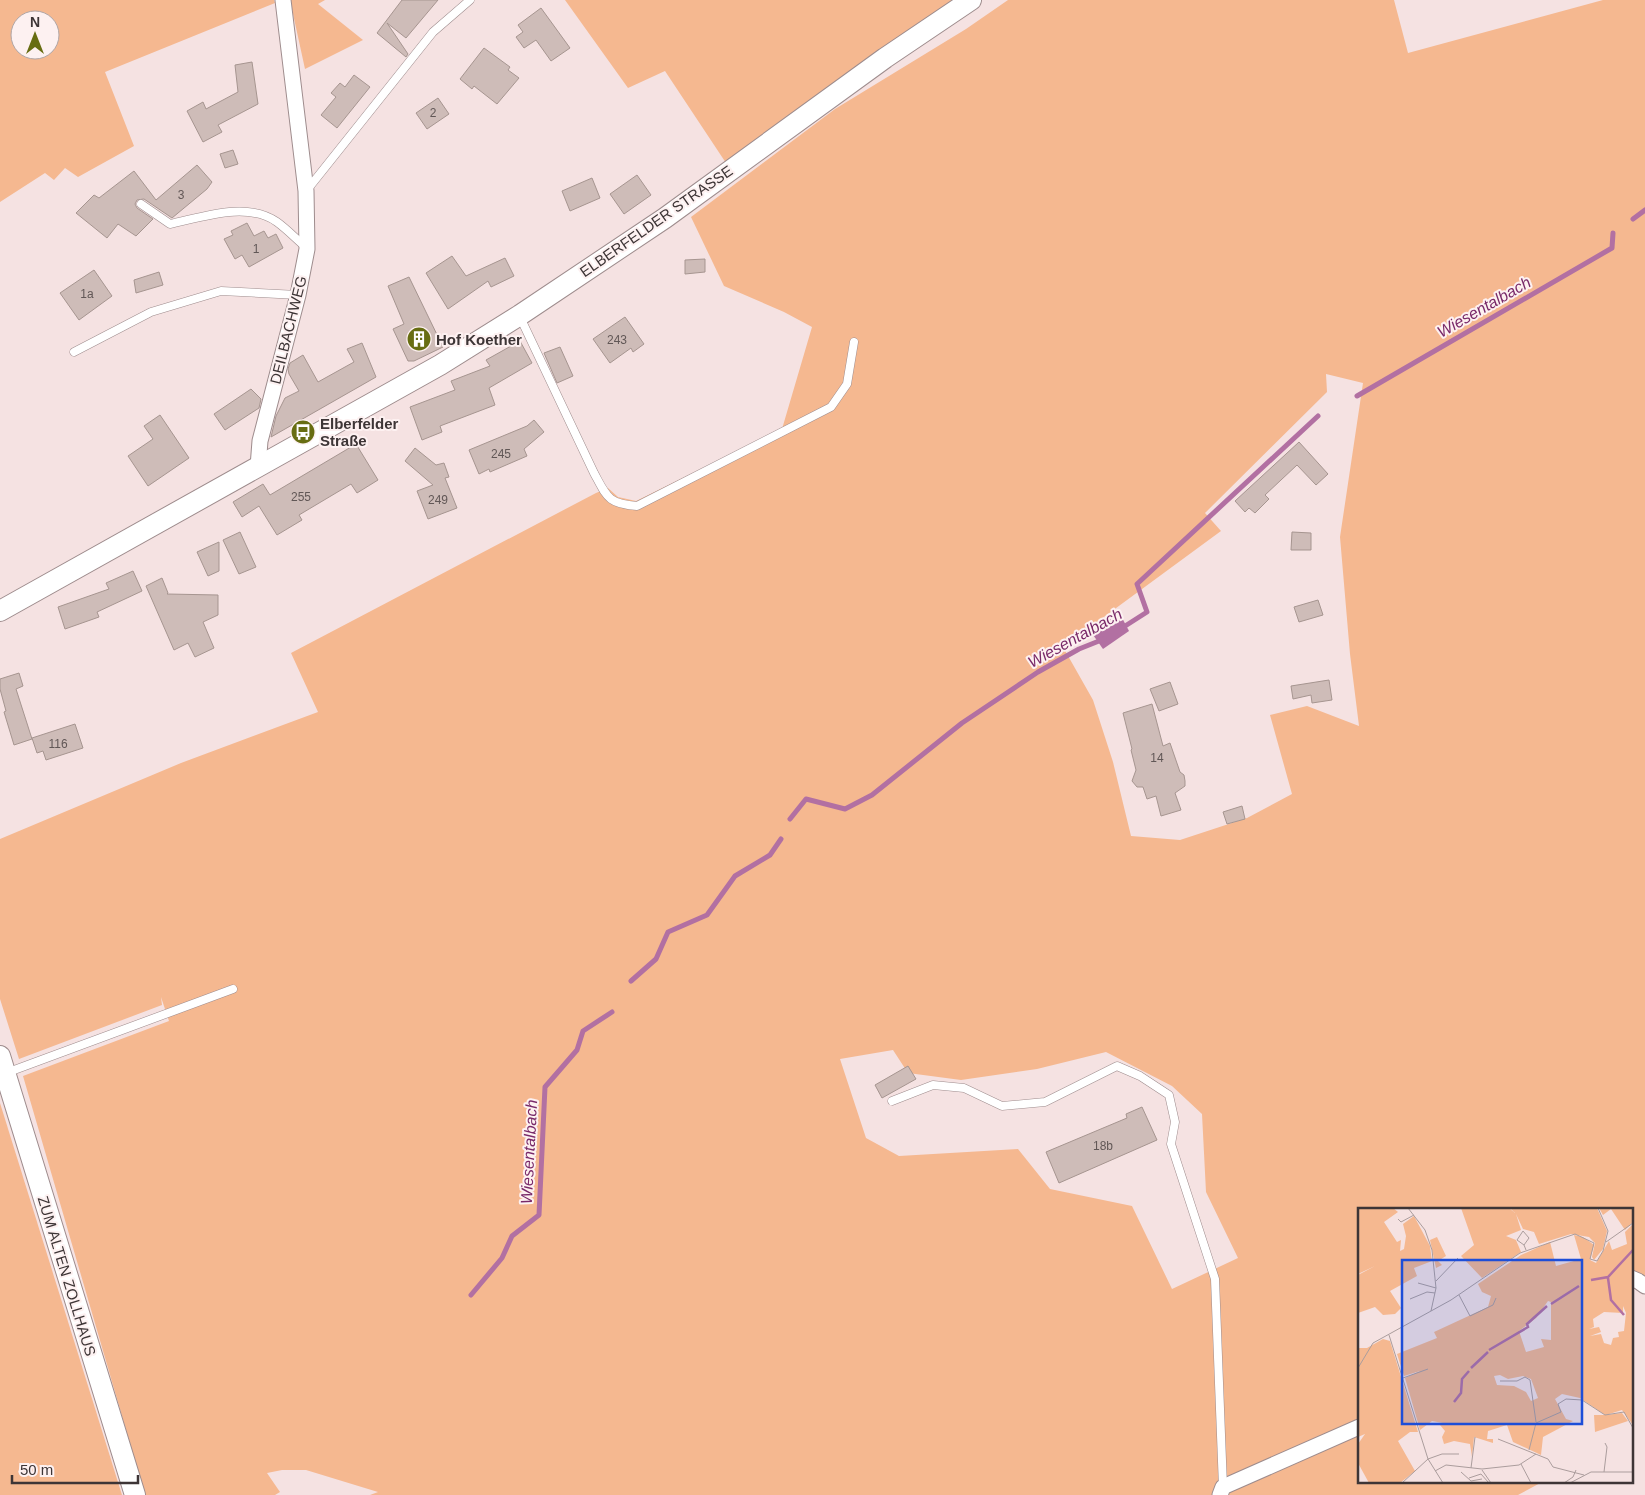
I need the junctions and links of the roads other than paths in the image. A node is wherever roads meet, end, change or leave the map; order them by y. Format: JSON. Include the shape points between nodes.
{"nodes":[{"id":1,"x":282,"y":0,"type":"edge"},
{"id":2,"x":470,"y":0,"type":"edge"},
{"id":3,"x":971,"y":0,"type":"edge"},
{"id":4,"x":306,"y":191,"type":"junction"},
{"id":5,"x":141,"y":204,"type":"dead end"},
{"id":6,"x":307,"y":249,"type":"junction"},
{"id":7,"x":298,"y":295,"type":"junction"},
{"id":8,"x":520,"y":316,"type":"junction"},
{"id":9,"x":854,"y":342,"type":"dead end"},
{"id":10,"x":74,"y":352,"type":"dead end"},
{"id":11,"x":258,"y":466,"type":"junction"},
{"id":12,"x":0,"y":612,"type":"edge"},
{"id":13,"x":234,"y":989,"type":"dead end"},
{"id":14,"x":3,"y":1065,"type":"edge"},
{"id":15,"x":892,"y":1101,"type":"dead end"},
{"id":16,"x":1632,"y":1278,"type":"edge"},
{"id":17,"x":1645,"y":1286,"type":"edge"},
{"id":18,"x":1358,"y":1427,"type":"edge"},
{"id":19,"x":1222,"y":1491,"type":"edge"},
{"id":20,"x":135,"y":1495,"type":"edge"}],
"edges":[{"from":1,"to":4,"type":"street","name":"DEILBACHWEG"},
{"from":2,"to":4,"type":"lane","via":[[433,32]]},
{"from":3,"to":8,"type":"main road","name":"ELBERFELDER STRASSE"},
{"from":4,"to":6,"type":"street","name":"DEILBACHWEG"},
{"from":5,"to":6,"type":"lane","via":[[170,224],[226,212],[252,212],[276,221]]},
{"from":6,"to":7,"type":"street","name":"DEILBACHWEG"},
{"from":7,"to":10,"type":"lane","via":[[221,291],[151,312]]},
{"from":7,"to":11,"type":"street","name":"DEILBACHWEG","via":[[260,441]]},
{"from":8,"to":9,"type":"lane","via":[[606,496],[622,504],[637,506],[831,407],[847,384]]},
{"from":8,"to":11,"type":"main road","name":"ELBERFELDER STRASSE","via":[[440,365]]},
{"from":11,"to":12,"type":"main road","name":"ELBERFELDER STRASSE"},
{"from":13,"to":14,"type":"lane"},
{"from":14,"to":20,"type":"main road","name":"ZUM ALTEN ZOLLHAUS"},
{"from":15,"to":19,"type":"lane","via":[[933,1085],[964,1088],[1002,1106],[1045,1102],[1117,1066],[1169,1095],[1175,1122],[1171,1144],[1215,1279]]},
{"from":16,"to":17,"type":"street"},
{"from":18,"to":19,"type":"street"}]}
